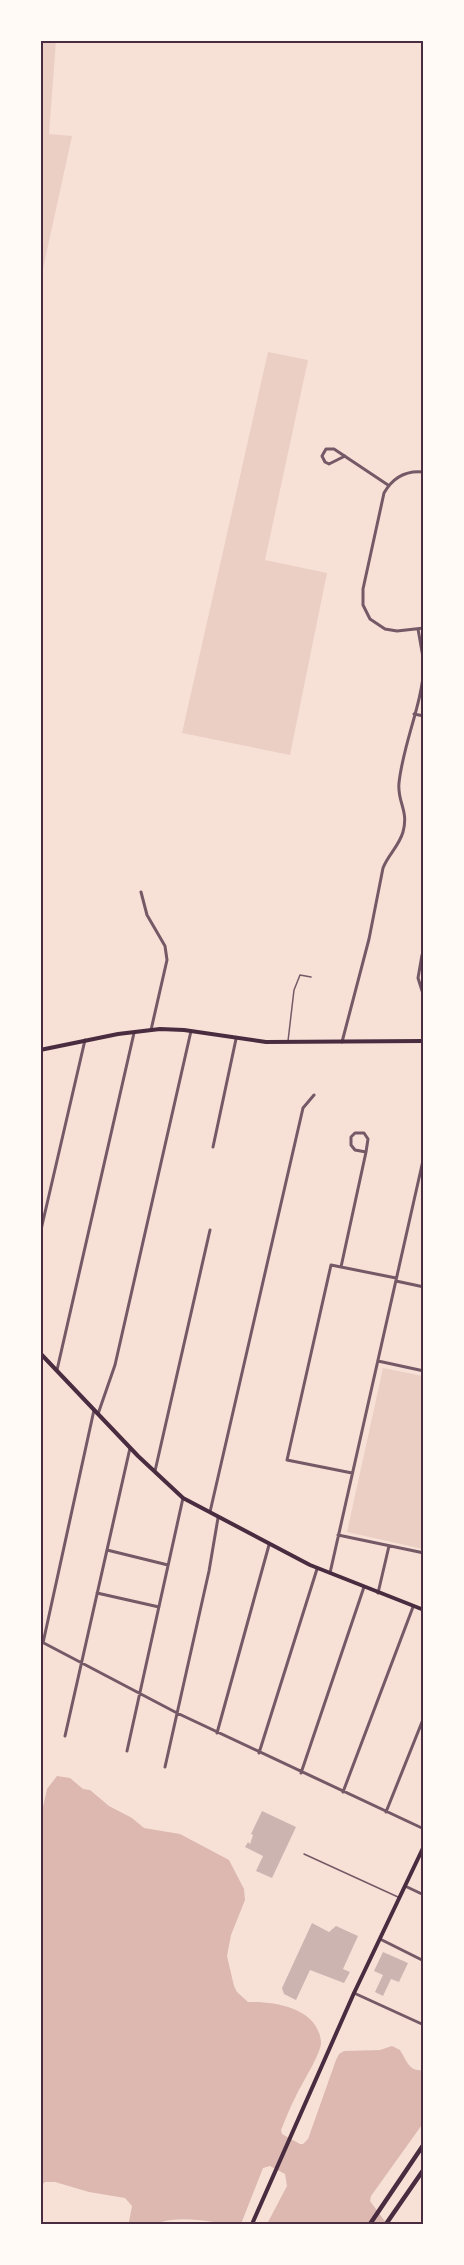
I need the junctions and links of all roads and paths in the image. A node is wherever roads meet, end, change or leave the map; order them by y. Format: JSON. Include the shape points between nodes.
{"nodes":[{"id":1,"x":345,"y":456,"type":"junction"},
{"id":2,"x":423,"y":472,"type":"edge"},
{"id":3,"x":388,"y":486,"type":"junction"},
{"id":4,"x":423,"y":628,"type":"edge"},
{"id":5,"x":418,"y":629,"type":"junction"},
{"id":6,"x":423,"y":664,"type":"edge"},
{"id":7,"x":414,"y":714,"type":"junction"},
{"id":8,"x":423,"y":716,"type":"edge"},
{"id":9,"x":141,"y":892,"type":"dead end"},
{"id":10,"x":422,"y":955,"type":"edge"},
{"id":11,"x":311,"y":977,"type":"dead end"},
{"id":12,"x":423,"y":997,"type":"edge"},
{"id":13,"x":151,"y":1030,"type":"junction"},
{"id":14,"x":134,"y":1031,"type":"junction"},
{"id":15,"x":191,"y":1031,"type":"junction"},
{"id":16,"x":236,"y":1039,"type":"junction"},
{"id":17,"x":85,"y":1040,"type":"junction"},
{"id":18,"x":423,"y":1041,"type":"edge"},
{"id":19,"x":288,"y":1042,"type":"junction"},
{"id":20,"x":342,"y":1042,"type":"junction"},
{"id":21,"x":40,"y":1050,"type":"edge"},
{"id":22,"x":314,"y":1095,"type":"dead end"},
{"id":23,"x":213,"y":1147,"type":"dead end"},
{"id":24,"x":366,"y":1152,"type":"junction"},
{"id":25,"x":423,"y":1156,"type":"edge"},
{"id":26,"x":210,"y":1230,"type":"dead end"},
{"id":27,"x":40,"y":1234,"type":"edge"},
{"id":28,"x":341,"y":1267,"type":"junction"},
{"id":29,"x":396,"y":1280,"type":"junction"},
{"id":30,"x":423,"y":1287,"type":"edge"},
{"id":31,"x":40,"y":1353,"type":"edge"},
{"id":32,"x":377,"y":1361,"type":"junction"},
{"id":33,"x":57,"y":1370,"type":"junction"},
{"id":34,"x":423,"y":1371,"type":"edge"},
{"id":35,"x":94,"y":1410,"type":"junction"},
{"id":36,"x":98,"y":1414,"type":"junction"},
{"id":37,"x":130,"y":1448,"type":"junction"},
{"id":38,"x":155,"y":1473,"type":"junction"},
{"id":39,"x":352,"y":1473,"type":"junction"},
{"id":40,"x":183,"y":1498,"type":"junction"},
{"id":41,"x":210,"y":1514,"type":"junction"},
{"id":42,"x":218,"y":1518,"type":"junction"},
{"id":43,"x":338,"y":1535,"type":"junction"},
{"id":44,"x":269,"y":1545,"type":"junction"},
{"id":45,"x":390,"y":1546,"type":"junction"},
{"id":46,"x":107,"y":1550,"type":"junction"},
{"id":47,"x":423,"y":1553,"type":"edge"},
{"id":48,"x":168,"y":1565,"type":"junction"},
{"id":49,"x":317,"y":1568,"type":"junction"},
{"id":50,"x":330,"y":1573,"type":"junction"},
{"id":51,"x":364,"y":1587,"type":"junction"},
{"id":52,"x":97,"y":1593,"type":"junction"},
{"id":53,"x":378,"y":1593,"type":"junction"},
{"id":54,"x":159,"y":1607,"type":"junction"},
{"id":55,"x":413,"y":1607,"type":"junction"},
{"id":56,"x":423,"y":1610,"type":"edge"},
{"id":57,"x":42,"y":1642,"type":"edge"},
{"id":58,"x":82,"y":1663,"type":"junction"},
{"id":59,"x":140,"y":1694,"type":"junction"},
{"id":60,"x":177,"y":1713,"type":"junction"},
{"id":61,"x":423,"y":1717,"type":"edge"},
{"id":62,"x":217,"y":1733,"type":"junction"},
{"id":63,"x":65,"y":1736,"type":"dead end"},
{"id":64,"x":127,"y":1751,"type":"dead end"},
{"id":65,"x":259,"y":1753,"type":"junction"},
{"id":66,"x":165,"y":1767,"type":"dead end"},
{"id":67,"x":301,"y":1773,"type":"junction"},
{"id":68,"x":343,"y":1792,"type":"junction"},
{"id":69,"x":386,"y":1812,"type":"junction"},
{"id":70,"x":423,"y":1829,"type":"edge"},
{"id":71,"x":423,"y":1846,"type":"edge"},
{"id":72,"x":304,"y":1854,"type":"dead end"},
{"id":73,"x":405,"y":1887,"type":"junction"},
{"id":74,"x":423,"y":1895,"type":"edge"},
{"id":75,"x":399,"y":1898,"type":"junction"},
{"id":76,"x":380,"y":1939,"type":"junction"},
{"id":77,"x":423,"y":1961,"type":"edge"},
{"id":78,"x":354,"y":1994,"type":"junction"},
{"id":79,"x":423,"y":2025,"type":"edge"},
{"id":80,"x":423,"y":2144,"type":"edge"},
{"id":81,"x":423,"y":2169,"type":"edge"},
{"id":82,"x":252,"y":2224,"type":"edge"},
{"id":83,"x":370,"y":2224,"type":"edge"},
{"id":84,"x":386,"y":2224,"type":"edge"}],
"edges":[{"from":1,"to":1,"type":"street","via":[[329,464],[322,456],[324,450],[331,448]]},
{"from":1,"to":3,"type":"street"},
{"from":2,"to":3,"type":"street","via":[[400,475]]},
{"from":3,"to":5,"type":"street","via":[[363,589],[363,605],[370,619],[385,629]]},
{"from":4,"to":5,"type":"street"},
{"from":5,"to":6,"type":"street"},
{"from":6,"to":7,"type":"street"},
{"from":7,"to":8,"type":"street"},
{"from":7,"to":20,"type":"street","via":[[399,784],[406,814],[404,830],[383,868]]},
{"from":9,"to":13,"type":"street","via":[[147,915],[165,946],[167,960]]},
{"from":10,"to":12,"type":"street","via":[[418,986]]},
{"from":11,"to":19,"type":"lane","via":[[300,975],[294,990]]},
{"from":13,"to":14,"type":"main road"},
{"from":13,"to":15,"type":"main road"},
{"from":14,"to":17,"type":"main road"},
{"from":14,"to":33,"type":"street"},
{"from":15,"to":16,"type":"main road"},
{"from":15,"to":36,"type":"street","via":[[115,1365]]},
{"from":16,"to":19,"type":"main road"},
{"from":16,"to":23,"type":"street"},
{"from":17,"to":21,"type":"main road"},
{"from":17,"to":27,"type":"street"},
{"from":18,"to":20,"type":"main road"},
{"from":19,"to":20,"type":"main road"},
{"from":22,"to":41,"type":"street","via":[[303,1108]]},
{"from":24,"to":24,"type":"street","via":[[351,1145],[353,1134],[367,1136]]},
{"from":24,"to":28,"type":"street"},
{"from":25,"to":29,"type":"street"},
{"from":26,"to":38,"type":"street"},
{"from":28,"to":29,"type":"street"},
{"from":28,"to":39,"type":"street","via":[[331,1265],[287,1460]]},
{"from":29,"to":30,"type":"street"},
{"from":29,"to":32,"type":"street"},
{"from":31,"to":33,"type":"main road"},
{"from":32,"to":34,"type":"street"},
{"from":32,"to":39,"type":"street"},
{"from":33,"to":35,"type":"main road"},
{"from":35,"to":36,"type":"main road"},
{"from":35,"to":57,"type":"street"},
{"from":36,"to":37,"type":"main road"},
{"from":37,"to":38,"type":"main road"},
{"from":37,"to":46,"type":"street"},
{"from":38,"to":40,"type":"main road"},
{"from":39,"to":43,"type":"street"},
{"from":40,"to":41,"type":"main road"},
{"from":40,"to":48,"type":"street"},
{"from":41,"to":42,"type":"main road"},
{"from":42,"to":44,"type":"main road"},
{"from":42,"to":60,"type":"street"},
{"from":43,"to":45,"type":"street"},
{"from":43,"to":50,"type":"street"},
{"from":44,"to":49,"type":"main road"},
{"from":44,"to":62,"type":"street"},
{"from":45,"to":47,"type":"street"},
{"from":45,"to":53,"type":"street"},
{"from":46,"to":48,"type":"street"},
{"from":46,"to":52,"type":"street"},
{"from":48,"to":54,"type":"street"},
{"from":49,"to":50,"type":"main road"},
{"from":49,"to":65,"type":"street"},
{"from":50,"to":51,"type":"main road"},
{"from":51,"to":53,"type":"main road"},
{"from":51,"to":67,"type":"street"},
{"from":52,"to":54,"type":"street"},
{"from":52,"to":58,"type":"street"},
{"from":53,"to":55,"type":"main road"},
{"from":54,"to":59,"type":"street"},
{"from":55,"to":56,"type":"main road"},
{"from":55,"to":68,"type":"street"},
{"from":57,"to":58,"type":"street"},
{"from":58,"to":59,"type":"street"},
{"from":58,"to":63,"type":"street"},
{"from":59,"to":60,"type":"street"},
{"from":59,"to":64,"type":"street"},
{"from":60,"to":62,"type":"street"},
{"from":60,"to":66,"type":"street"},
{"from":61,"to":69,"type":"street"},
{"from":62,"to":65,"type":"street"},
{"from":65,"to":67,"type":"street"},
{"from":67,"to":68,"type":"street"},
{"from":68,"to":69,"type":"street"},
{"from":69,"to":70,"type":"street"},
{"from":71,"to":73,"type":"main road"},
{"from":72,"to":75,"type":"lane"},
{"from":73,"to":74,"type":"street"},
{"from":73,"to":75,"type":"main road"},
{"from":75,"to":76,"type":"main road"},
{"from":76,"to":77,"type":"street"},
{"from":76,"to":78,"type":"main road"},
{"from":78,"to":79,"type":"street"},
{"from":78,"to":82,"type":"main road"},
{"from":80,"to":83,"type":"highway"},
{"from":81,"to":84,"type":"highway"}]}
